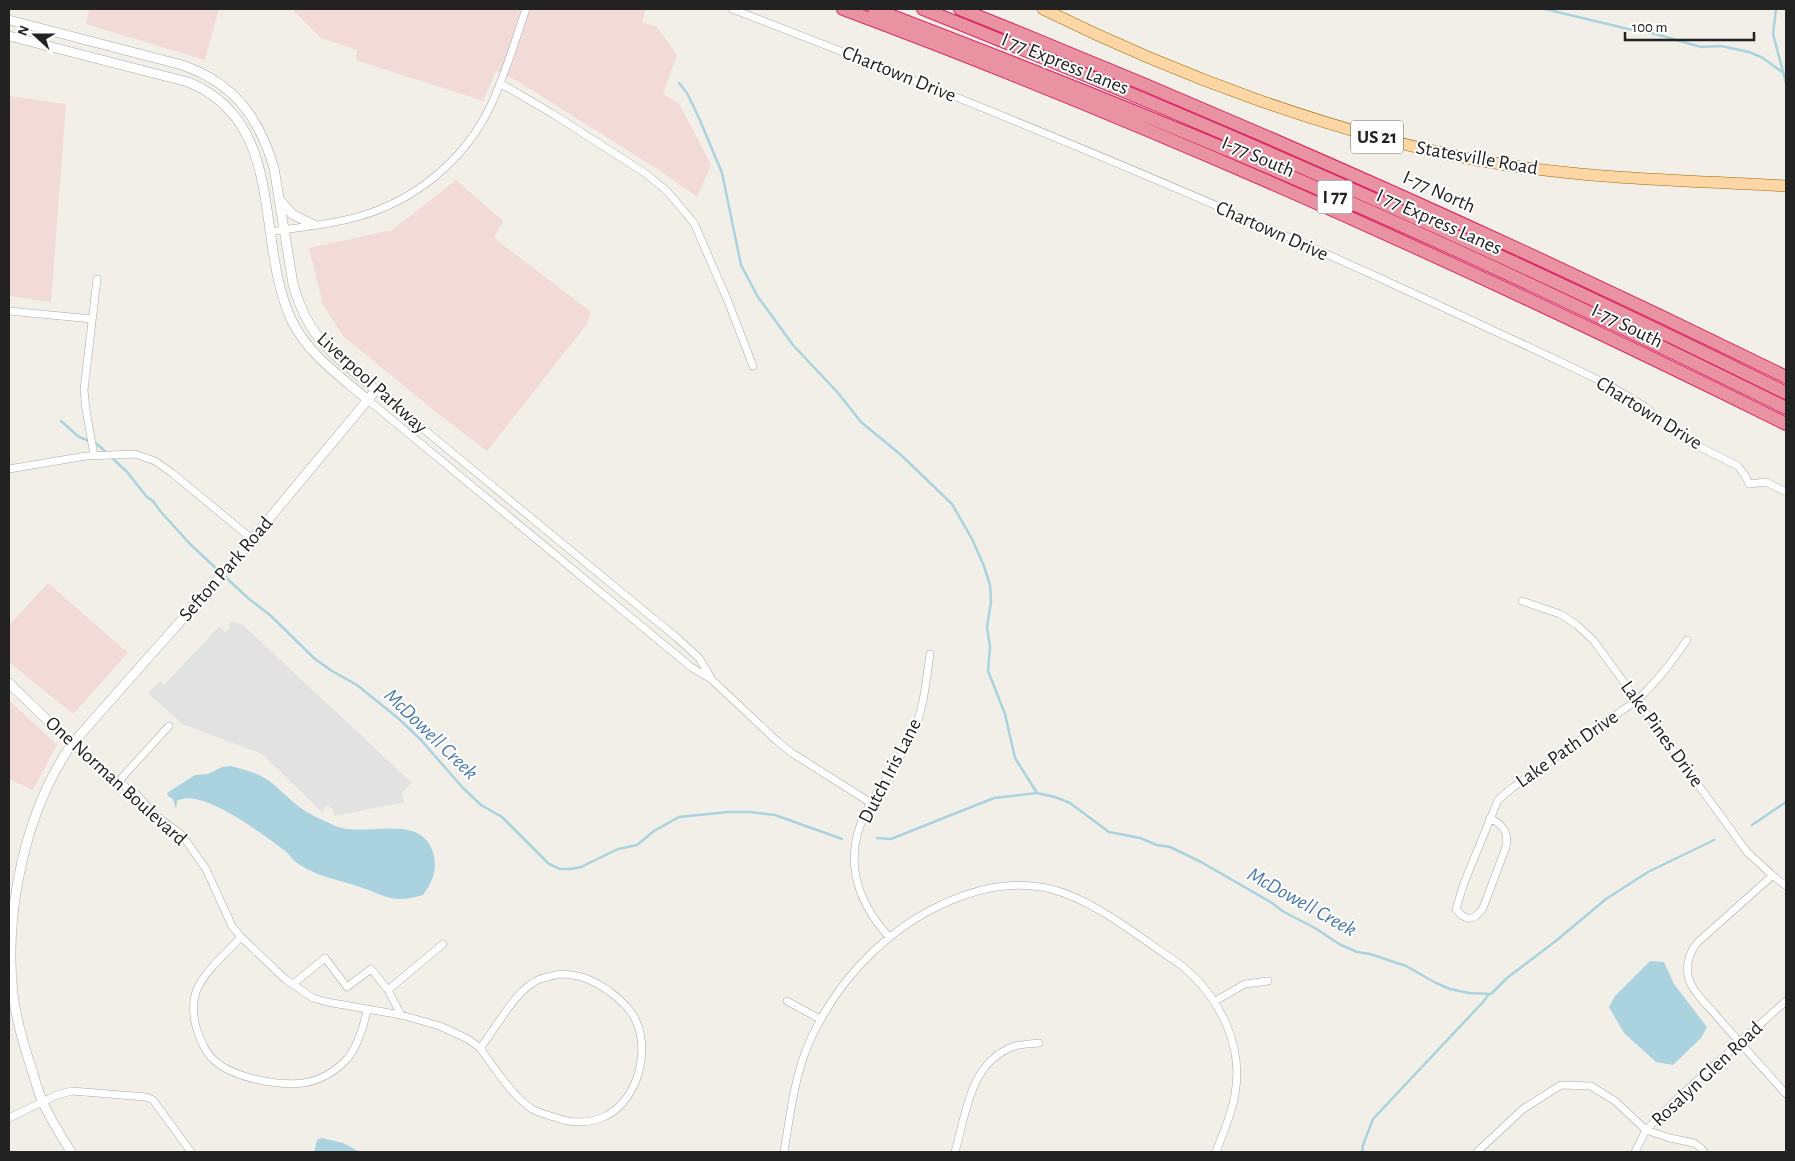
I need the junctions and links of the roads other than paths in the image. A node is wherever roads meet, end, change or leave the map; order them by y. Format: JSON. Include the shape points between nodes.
{"nodes":[{"id":1,"x":526,"y":9,"type":"edge"},
{"id":2,"x":732,"y":9,"type":"edge"},
{"id":3,"x":843,"y":9,"type":"edge"},
{"id":4,"x":874,"y":9,"type":"edge"},
{"id":5,"x":923,"y":9,"type":"edge"},
{"id":6,"x":960,"y":9,"type":"edge"},
{"id":7,"x":1043,"y":9,"type":"edge"},
{"id":8,"x":9,"y":20,"type":"edge"},
{"id":9,"x":9,"y":36,"type":"edge"},
{"id":10,"x":500,"y":83,"type":"junction"},
{"id":11,"x":1786,"y":186,"type":"edge"},
{"id":12,"x":1399,"y":195,"type":"junction"},
{"id":13,"x":279,"y":198,"type":"junction"},
{"id":14,"x":314,"y":225,"type":"junction"},
{"id":15,"x":284,"y":230,"type":"junction"},
{"id":16,"x":271,"y":232,"type":"junction"},
{"id":17,"x":1488,"y":250,"type":"junction"},
{"id":18,"x":97,"y":279,"type":"dead end"},
{"id":19,"x":9,"y":310,"type":"edge"},
{"id":20,"x":92,"y":319,"type":"junction"},
{"id":21,"x":753,"y":366,"type":"dead end"},
{"id":22,"x":1786,"y":377,"type":"edge"},
{"id":23,"x":376,"y":390,"type":"junction"},
{"id":24,"x":1786,"y":393,"type":"edge"},
{"id":25,"x":368,"y":400,"type":"junction"},
{"id":26,"x":1742,"y":402,"type":"junction"},
{"id":27,"x":1786,"y":408,"type":"edge"},
{"id":28,"x":1786,"y":417,"type":"edge"},
{"id":29,"x":1786,"y":424,"type":"edge"},
{"id":30,"x":94,"y":455,"type":"junction"},
{"id":31,"x":9,"y":469,"type":"edge"},
{"id":32,"x":1786,"y":492,"type":"edge"},
{"id":33,"x":252,"y":539,"type":"junction"},
{"id":34,"x":1522,"y":601,"type":"dead end"},
{"id":35,"x":1687,"y":640,"type":"dead end"},
{"id":36,"x":930,"y":654,"type":"dead end"},
{"id":37,"x":712,"y":679,"type":"junction"},
{"id":38,"x":9,"y":683,"type":"edge"},
{"id":39,"x":1637,"y":700,"type":"junction"},
{"id":40,"x":169,"y":726,"type":"dead end"},
{"id":41,"x":72,"y":744,"type":"junction"},
{"id":42,"x":117,"y":783,"type":"junction"},
{"id":43,"x":871,"y":803,"type":"junction"},
{"id":44,"x":1490,"y":818,"type":"junction"},
{"id":45,"x":1772,"y":876,"type":"junction"},
{"id":46,"x":1786,"y":886,"type":"edge"},
{"id":47,"x":241,"y":937,"type":"junction"},
{"id":48,"x":889,"y":937,"type":"junction"},
{"id":49,"x":443,"y":944,"type":"dead end"},
{"id":50,"x":1268,"y":981,"type":"dead end"},
{"id":51,"x":293,"y":984,"type":"junction"},
{"id":52,"x":388,"y":990,"type":"junction"},
{"id":53,"x":787,"y":1001,"type":"dead end"},
{"id":54,"x":1786,"y":1001,"type":"edge"},
{"id":55,"x":1215,"y":1002,"type":"junction"},
{"id":56,"x":367,"y":1010,"type":"junction"},
{"id":57,"x":401,"y":1015,"type":"junction"},
{"id":58,"x":820,"y":1019,"type":"junction"},
{"id":59,"x":1039,"y":1043,"type":"dead end"},
{"id":60,"x":1739,"y":1043,"type":"junction"},
{"id":61,"x":480,"y":1048,"type":"junction"},
{"id":62,"x":1786,"y":1094,"type":"edge"},
{"id":63,"x":42,"y":1102,"type":"junction"},
{"id":64,"x":9,"y":1118,"type":"edge"},
{"id":65,"x":1646,"y":1130,"type":"junction"},
{"id":66,"x":72,"y":1152,"type":"edge"},
{"id":67,"x":191,"y":1152,"type":"edge"},
{"id":68,"x":784,"y":1152,"type":"edge"},
{"id":69,"x":955,"y":1152,"type":"edge"},
{"id":70,"x":1216,"y":1152,"type":"edge"},
{"id":71,"x":1477,"y":1152,"type":"edge"},
{"id":72,"x":1635,"y":1152,"type":"edge"},
{"id":73,"x":1704,"y":1152,"type":"edge"}],
"edges":[{"from":1,"to":10,"type":"street"},
{"from":2,"to":32,"type":"street","name":"Chartown Drive","via":[[931,86],[1382,279],[1612,387],[1644,406],[1684,439],[1738,466],[1749,484],[1766,482]]},
{"from":3,"to":26,"type":"highway","name":"I-77 South","number":"I 77","via":[[1016,75],[1279,186],[1562,315]]},
{"from":4,"to":27,"type":"highway","name":"I 77 Express Lanes","number":"I 77","via":[[1020,65],[1364,209],[1576,306]]},
{"from":5,"to":17,"type":"highway","name":"I 77 Express Lanes","number":"I 77","via":[[1218,130]]},
{"from":6,"to":12,"type":"highway","name":"I-77 North","number":"I 77","via":[[1160,90]]},
{"from":7,"to":11,"type":"main road","name":"Statesville Road","number":"US 21","via":[[1142,54],[1236,91],[1332,124],[1420,148],[1479,160],[1576,173]]},
{"from":8,"to":13,"type":"street","name":"Liverpool Parkway","via":[[182,64],[222,84],[264,137]]},
{"from":9,"to":16,"type":"street","name":"Liverpool Parkway","via":[[188,82],[213,95],[243,128],[254,148]]},
{"from":10,"to":14,"type":"street","via":[[487,113],[465,146],[430,181],[373,212]]},
{"from":10,"to":21,"type":"street","via":[[645,173],[667,192],[694,224]]},
{"from":12,"to":17,"type":"highway"},
{"from":12,"to":22,"type":"highway","name":"I-77 North","number":"I 77","via":[[1588,281]]},
{"from":13,"to":14,"type":"street","via":[[292,214]]},
{"from":13,"to":15,"type":"street","name":"Liverpool Parkway"},
{"from":14,"to":15,"type":"street"},
{"from":15,"to":16,"type":"street"},
{"from":15,"to":23,"type":"street","name":"Liverpool Parkway","via":[[293,284],[305,319],[325,347]]},
{"from":16,"to":25,"type":"street","name":"Liverpool Parkway","via":[[278,279],[292,322],[325,364]]},
{"from":17,"to":24,"type":"highway","name":"I 77 Express Lanes","number":"I 77"},
{"from":18,"to":20,"type":"street"},
{"from":19,"to":20,"type":"street"},
{"from":20,"to":30,"type":"street","via":[[84,390]]},
{"from":23,"to":25,"type":"street","name":"Sefton Park Road"},
{"from":23,"to":37,"type":"street","name":"Liverpool Parkway","via":[[676,637],[699,658]]},
{"from":25,"to":33,"type":"street","name":"Sefton Park Road"},
{"from":25,"to":37,"type":"street","name":"Liverpool Parkway","via":[[691,667]]},
{"from":26,"to":28,"type":"highway"},
{"from":26,"to":29,"type":"highway","name":"I-77 South","number":"I 77"},
{"from":30,"to":31,"type":"street"},
{"from":30,"to":33,"type":"street","via":[[135,454],[155,461]]},
{"from":33,"to":41,"type":"street","name":"Sefton Park Road"},
{"from":34,"to":39,"type":"street","name":"Lake Pines Drive","via":[[1560,614],[1577,625],[1594,641]]},
{"from":35,"to":39,"type":"street","name":"Lake Path Drive","via":[[1671,664]]},
{"from":36,"to":43,"type":"street","name":"Dutch Iris Lane","via":[[922,706],[914,731]]},
{"from":37,"to":43,"type":"street","name":"Liverpool Parkway","via":[[792,753]]},
{"from":38,"to":41,"type":"street","name":"One Norman Boulevard"},
{"from":39,"to":44,"type":"street","name":"Lake Path Drive","via":[[1512,788],[1498,800]]},
{"from":39,"to":45,"type":"street","name":"Lake Pines Drive","via":[[1747,852]]},
{"from":40,"to":42,"type":"street"},
{"from":41,"to":42,"type":"street","name":"One Norman Boulevard"},
{"from":41,"to":63,"type":"street","name":"Sefton Park Road","via":[[54,773],[32,826],[20,870],[13,927],[14,995],[22,1041]]},
{"from":42,"to":47,"type":"street","name":"One Norman Boulevard","via":[[136,794],[155,815],[182,835],[206,869],[226,916]]},
{"from":43,"to":48,"type":"street","name":"Dutch Iris Lane","via":[[856,840],[855,871],[868,911]]},
{"from":44,"to":44,"type":"street","name":"Lake Path Drive","via":[[1456,910],[1467,918],[1478,915],[1483,908],[1506,847],[1506,830]]},
{"from":45,"to":46,"type":"street","name":"Lake Pines Drive"},
{"from":45,"to":60,"type":"street","via":[[1698,942],[1689,954],[1690,984]]},
{"from":47,"to":51,"type":"street","name":"One Norman Boulevard"},
{"from":47,"to":56,"type":"street","via":[[202,980],[194,1002],[196,1027],[202,1043],[208,1054],[225,1068],[277,1082],[305,1082],[327,1075],[348,1058],[358,1042]]},
{"from":48,"to":55,"type":"street","via":[[926,912],[979,890],[1003,886],[1045,888],[1086,903],[1144,940],[1191,973]]},
{"from":48,"to":58,"type":"street","via":[[852,974]]},
{"from":49,"to":52,"type":"street"},
{"from":50,"to":55,"type":"street","via":[[1245,984]]},
{"from":51,"to":52,"type":"street","via":[[325,958],[347,986],[371,969]]},
{"from":51,"to":56,"type":"street","name":"One Norman Boulevard","via":[[320,1000]]},
{"from":52,"to":57,"type":"street"},
{"from":53,"to":58,"type":"street"},
{"from":54,"to":60,"type":"street","name":"Rosalyn Glen Road"},
{"from":55,"to":70,"type":"street","via":[[1228,1028],[1237,1072],[1234,1102]]},
{"from":56,"to":57,"type":"street","name":"One Norman Boulevard"},
{"from":57,"to":61,"type":"street","name":"One Norman Boulevard","via":[[449,1029]]},
{"from":58,"to":68,"type":"street","via":[[801,1064]]},
{"from":59,"to":69,"type":"street","via":[[1008,1049],[982,1072],[970,1094]]},
{"from":60,"to":62,"type":"street"},
{"from":60,"to":65,"type":"street","name":"Rosalyn Glen Road"},
{"from":61,"to":61,"type":"street","name":"One Norman Boulevard","via":[[532,1109],[570,1122],[604,1117],[622,1104],[635,1081],[642,1051],[633,1015],[621,1002],[591,980],[570,974],[544,978],[529,985]]},
{"from":63,"to":64,"type":"street"},
{"from":63,"to":66,"type":"street","name":"Sefton Park Road"},
{"from":63,"to":67,"type":"street","via":[[72,1091],[146,1097],[153,1100]]},
{"from":65,"to":71,"type":"street","via":[[1615,1101],[1591,1086],[1561,1085],[1523,1109]]},
{"from":65,"to":72,"type":"street","name":"Rosalyn Glen Road"},
{"from":65,"to":73,"type":"street","via":[[1694,1143]]}]}
